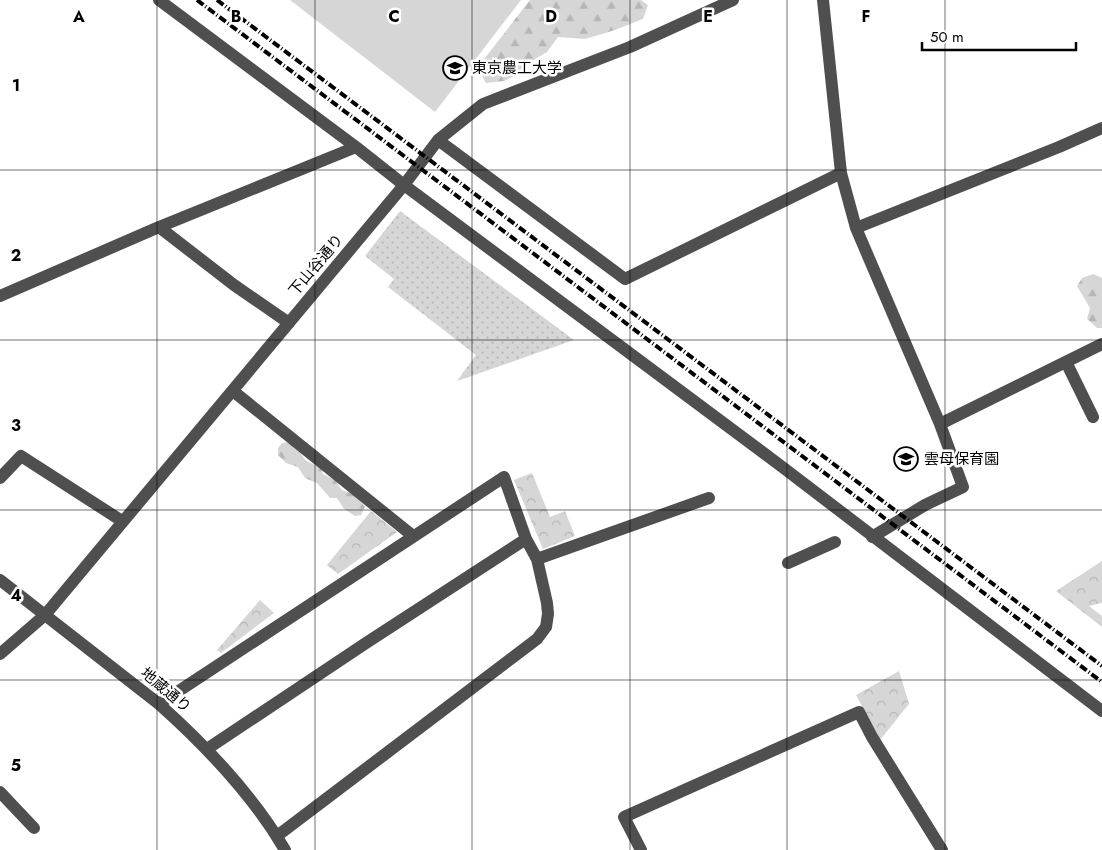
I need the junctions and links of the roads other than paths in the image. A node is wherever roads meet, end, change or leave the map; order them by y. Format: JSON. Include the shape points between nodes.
{"nodes":[{"id":1,"x":160,"y":0,"type":"edge"},
{"id":2,"x":733,"y":0,"type":"edge"},
{"id":3,"x":823,"y":0,"type":"edge"},
{"id":4,"x":1102,"y":128,"type":"edge"},
{"id":5,"x":438,"y":140,"type":"junction"},
{"id":6,"x":356,"y":148,"type":"junction"},
{"id":7,"x":841,"y":173,"type":"junction"},
{"id":8,"x":404,"y":185,"type":"junction"},
{"id":9,"x":159,"y":228,"type":"junction"},
{"id":10,"x":856,"y":228,"type":"junction"},
{"id":11,"x":0,"y":296,"type":"edge"},
{"id":12,"x":289,"y":323,"type":"junction"},
{"id":13,"x":1102,"y":344,"type":"edge"},
{"id":14,"x":1066,"y":362,"type":"junction"},
{"id":15,"x":233,"y":391,"type":"junction"},
{"id":16,"x":1093,"y":417,"type":"dead end"},
{"id":17,"x":940,"y":424,"type":"junction"},
{"id":18,"x":0,"y":478,"type":"edge"},
{"id":19,"x":708,"y":498,"type":"dead end"},
{"id":20,"x":122,"y":521,"type":"junction"},
{"id":21,"x":413,"y":536,"type":"junction"},
{"id":22,"x":872,"y":537,"type":"junction"},
{"id":23,"x":526,"y":539,"type":"junction"},
{"id":24,"x":836,"y":542,"type":"dead end"},
{"id":25,"x":537,"y":559,"type":"junction"},
{"id":26,"x":788,"y":563,"type":"dead end"},
{"id":27,"x":0,"y":580,"type":"edge"},
{"id":28,"x":45,"y":615,"type":"junction"},
{"id":29,"x":0,"y":654,"type":"edge"},
{"id":30,"x":159,"y":704,"type":"junction"},
{"id":31,"x":1102,"y":711,"type":"edge"},
{"id":32,"x":207,"y":749,"type":"junction"},
{"id":33,"x":0,"y":792,"type":"edge"},
{"id":34,"x":34,"y":828,"type":"dead end"},
{"id":35,"x":277,"y":836,"type":"junction"},
{"id":36,"x":285,"y":850,"type":"edge"},
{"id":37,"x":641,"y":850,"type":"edge"},
{"id":38,"x":942,"y":850,"type":"edge"}],
"edges":[{"from":1,"to":6,"type":"street"},
{"from":2,"to":5,"type":"street","name":"下山谷通り","via":[[630,47],[482,104]]},
{"from":3,"to":7,"type":"street"},
{"from":4,"to":10,"type":"street"},
{"from":5,"to":7,"type":"street","via":[[625,279]]},
{"from":5,"to":8,"type":"street","name":"下山谷通り"},
{"from":6,"to":8,"type":"street"},
{"from":6,"to":9,"type":"street"},
{"from":7,"to":10,"type":"street"},
{"from":8,"to":12,"type":"street","name":"下山谷通り"},
{"from":8,"to":22,"type":"street"},
{"from":9,"to":11,"type":"street"},
{"from":9,"to":12,"type":"street"},
{"from":10,"to":17,"type":"street"},
{"from":12,"to":15,"type":"street","name":"下山谷通り"},
{"from":13,"to":14,"type":"street"},
{"from":14,"to":16,"type":"street"},
{"from":14,"to":17,"type":"street"},
{"from":15,"to":20,"type":"street","name":"下山谷通り"},
{"from":15,"to":21,"type":"street"},
{"from":17,"to":22,"type":"street","via":[[962,487]]},
{"from":18,"to":20,"type":"street","via":[[21,456]]},
{"from":19,"to":25,"type":"street"},
{"from":20,"to":28,"type":"street","name":"下山谷通り"},
{"from":21,"to":23,"type":"street","via":[[504,477]]},
{"from":21,"to":30,"type":"street"},
{"from":22,"to":31,"type":"street"},
{"from":23,"to":25,"type":"street"},
{"from":23,"to":32,"type":"street"},
{"from":24,"to":26,"type":"street"},
{"from":25,"to":35,"type":"street","via":[[548,614],[546,627],[537,639]]},
{"from":27,"to":28,"type":"street","name":"地蔵通り"},
{"from":28,"to":29,"type":"street","name":"下山谷通り"},
{"from":28,"to":30,"type":"street","name":"地蔵通り"},
{"from":30,"to":32,"type":"street","name":"地蔵通り"},
{"from":32,"to":35,"type":"street","name":"地蔵通り"},
{"from":33,"to":34,"type":"street"},
{"from":35,"to":36,"type":"street","name":"地蔵通り"},
{"from":37,"to":38,"type":"street","via":[[624,817],[860,712]]}]}
